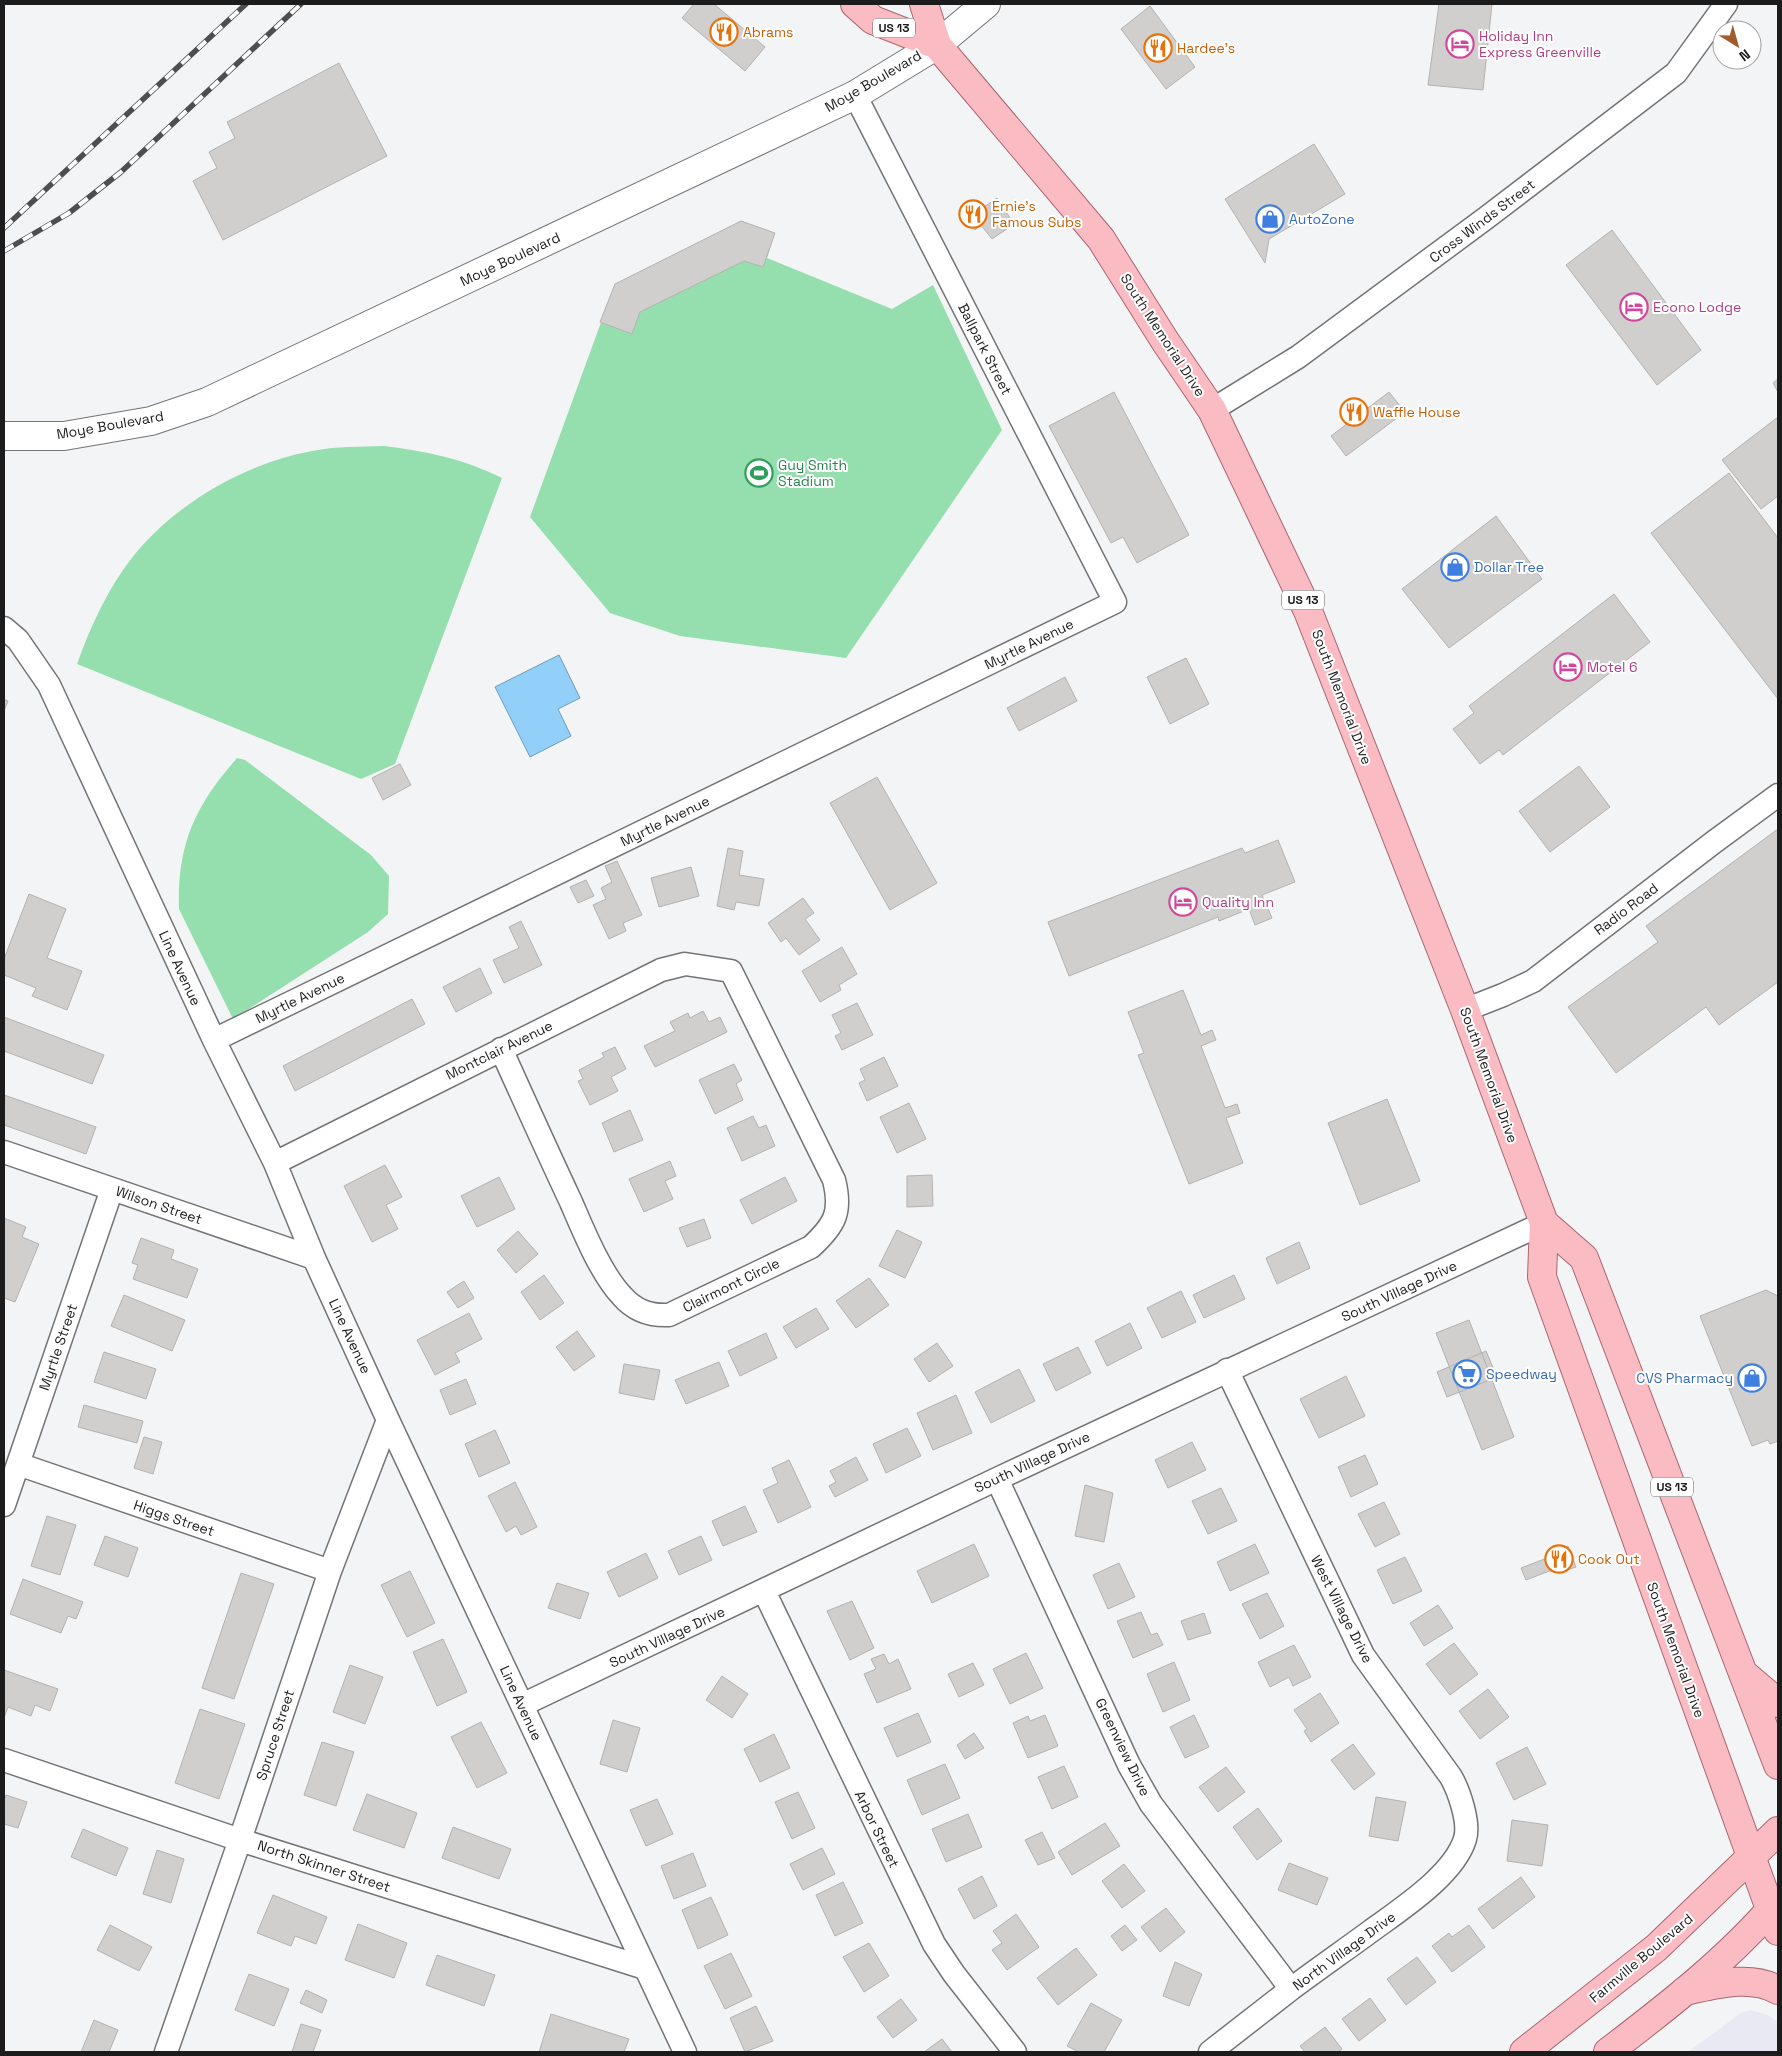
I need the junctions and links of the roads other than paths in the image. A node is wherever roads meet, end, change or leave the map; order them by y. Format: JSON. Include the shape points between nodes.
{"nodes":[{"id":1,"x":855,"y":4,"type":"edge"},
{"id":2,"x":924,"y":4,"type":"edge"},
{"id":3,"x":986,"y":4,"type":"edge"},
{"id":4,"x":1726,"y":4,"type":"edge"},
{"id":5,"x":937,"y":45,"type":"junction"},
{"id":6,"x":855,"y":95,"type":"junction"},
{"id":7,"x":1212,"y":410,"type":"junction"},
{"id":8,"x":4,"y":436,"type":"edge"},
{"id":9,"x":1115,"y":602,"type":"joint"},
{"id":10,"x":4,"y":628,"type":"edge"},
{"id":11,"x":1778,"y":795,"type":"edge"},
{"id":12,"x":731,"y":971,"type":"joint"},
{"id":13,"x":1465,"y":1010,"type":"junction"},
{"id":14,"x":214,"y":1040,"type":"junction"},
{"id":15,"x":501,"y":1049,"type":"junction"},
{"id":16,"x":4,"y":1152,"type":"edge"},
{"id":17,"x":274,"y":1163,"type":"junction"},
{"id":18,"x":112,"y":1189,"type":"junction"},
{"id":19,"x":1544,"y":1223,"type":"junction"},
{"id":20,"x":314,"y":1258,"type":"junction"},
{"id":21,"x":1228,"y":1370,"type":"junction"},
{"id":22,"x":388,"y":1420,"type":"junction"},
{"id":23,"x":18,"y":1464,"type":"junction"},
{"id":24,"x":997,"y":1479,"type":"junction"},
{"id":25,"x":4,"y":1505,"type":"edge"},
{"id":26,"x":330,"y":1571,"type":"junction"},
{"id":27,"x":764,"y":1591,"type":"junction"},
{"id":28,"x":1744,"y":1675,"type":"junction"},
{"id":29,"x":1778,"y":1703,"type":"edge"},
{"id":30,"x":522,"y":1705,"type":"junction"},
{"id":31,"x":4,"y":1760,"type":"edge"},
{"id":32,"x":1778,"y":1765,"type":"edge"},
{"id":33,"x":1778,"y":1831,"type":"edge"},
{"id":34,"x":1466,"y":1838,"type":"joint"},
{"id":35,"x":240,"y":1840,"type":"junction"},
{"id":36,"x":1751,"y":1857,"type":"junction"},
{"id":37,"x":1776,"y":1914,"type":"edge"},
{"id":38,"x":645,"y":1968,"type":"junction"},
{"id":39,"x":1291,"y":1989,"type":"junction"},
{"id":40,"x":1778,"y":1990,"type":"edge"},
{"id":41,"x":1685,"y":1991,"type":"junction"},
{"id":42,"x":166,"y":2052,"type":"edge"},
{"id":43,"x":685,"y":2052,"type":"edge"},
{"id":44,"x":1015,"y":2052,"type":"edge"},
{"id":45,"x":1210,"y":2052,"type":"edge"},
{"id":46,"x":1524,"y":2052,"type":"edge"},
{"id":47,"x":1608,"y":2052,"type":"edge"}],
"edges":[{"from":1,"to":5,"type":"main road","name":"South Memorial Drive","number":"US 13","via":[[873,20]]},
{"from":2,"to":5,"type":"main road","name":"South Memorial Drive","number":"US 13"},
{"from":3,"to":5,"type":"main road","name":"Moye Boulevard"},
{"from":4,"to":7,"type":"street","name":"Cross Winds Street","via":[[1676,73],[1298,357]]},
{"from":5,"to":6,"type":"main road","name":"Moye Boulevard"},
{"from":5,"to":7,"type":"main road","name":"South Memorial Drive","number":"US 13","via":[[1100,240]]},
{"from":6,"to":8,"type":"main road","name":"Moye Boulevard","via":[[208,402],[151,421],[64,436]]},
{"from":6,"to":9,"type":"street","name":"Ballpark Street"},
{"from":7,"to":13,"type":"main road","name":"South Memorial Drive","number":"US 13","via":[[1308,611]]},
{"from":9,"to":14,"type":"street","name":"Myrtle Avenue"},
{"from":10,"to":14,"type":"street","name":"Line Avenue","via":[[18,640],[49,685]]},
{"from":11,"to":13,"type":"street","name":"Radio Road","via":[[1533,981]]},
{"from":12,"to":15,"type":"street","name":"Montclair Avenue","via":[[685,964],[661,970]]},
{"from":12,"to":15,"type":"street","name":"Clairmont Circle","via":[[834,1180],[838,1196],[837,1214],[827,1232],[812,1247],[669,1315],[653,1316],[636,1308],[622,1296],[607,1275],[584,1232]]},
{"from":13,"to":19,"type":"main road","name":"South Memorial Drive","number":"US 13"},
{"from":14,"to":17,"type":"street","name":"Line Avenue"},
{"from":15,"to":17,"type":"street","name":"Montclair Avenue"},
{"from":16,"to":18,"type":"street","name":"Wilson Street"},
{"from":17,"to":20,"type":"street","name":"Line Avenue"},
{"from":18,"to":20,"type":"street","name":"Wilson Street"},
{"from":18,"to":23,"type":"street","name":"Myrtle Street"},
{"from":19,"to":21,"type":"street","name":"South Village Drive"},
{"from":19,"to":28,"type":"main road","name":"South Memorial Drive","number":"US 13","via":[[1584,1258]]},
{"from":19,"to":36,"type":"main road","name":"South Memorial Drive","number":"US 13","via":[[1542,1277]]},
{"from":20,"to":22,"type":"street","name":"Line Avenue"},
{"from":21,"to":24,"type":"street","name":"South Village Drive"},
{"from":21,"to":34,"type":"street","name":"West Village Drive","via":[[1362,1655],[1459,1791]]},
{"from":22,"to":26,"type":"street","name":"Spruce Street"},
{"from":22,"to":30,"type":"street","name":"Line Avenue"},
{"from":23,"to":25,"type":"street","name":"Myrtle Street"},
{"from":23,"to":26,"type":"street","name":"Higgs Street"},
{"from":24,"to":27,"type":"street","name":"South Village Drive"},
{"from":24,"to":39,"type":"street","name":"Greenview Drive","via":[[1129,1765],[1151,1804]]},
{"from":26,"to":35,"type":"street","name":"Spruce Street"},
{"from":27,"to":30,"type":"street","name":"South Village Drive"},
{"from":27,"to":44,"type":"street","name":"Arbor Street","via":[[934,1944]]},
{"from":28,"to":29,"type":"main road"},
{"from":28,"to":32,"type":"main road","name":"South Memorial Drive","number":"US 13"},
{"from":30,"to":38,"type":"street","name":"Line Avenue"},
{"from":31,"to":35,"type":"street","name":"North Skinner Street"},
{"from":33,"to":36,"type":"main road","name":"Farmville Boulevard"},
{"from":34,"to":39,"type":"street","name":"North Village Drive","via":[[1456,1857],[1418,1897]]},
{"from":35,"to":38,"type":"street","name":"North Skinner Street"},
{"from":35,"to":42,"type":"street","name":"Spruce Street"},
{"from":36,"to":37,"type":"main road","name":"South Memorial Drive","number":"US 13"},
{"from":36,"to":46,"type":"main road","name":"Farmville Boulevard","via":[[1656,1948]]},
{"from":37,"to":41,"type":"main road"},
{"from":38,"to":43,"type":"street","name":"Line Avenue"},
{"from":39,"to":45,"type":"street","name":"North Village Drive"},
{"from":40,"to":41,"type":"main road","via":[[1753,1982],[1726,1983]]},
{"from":41,"to":47,"type":"main road"}]}
